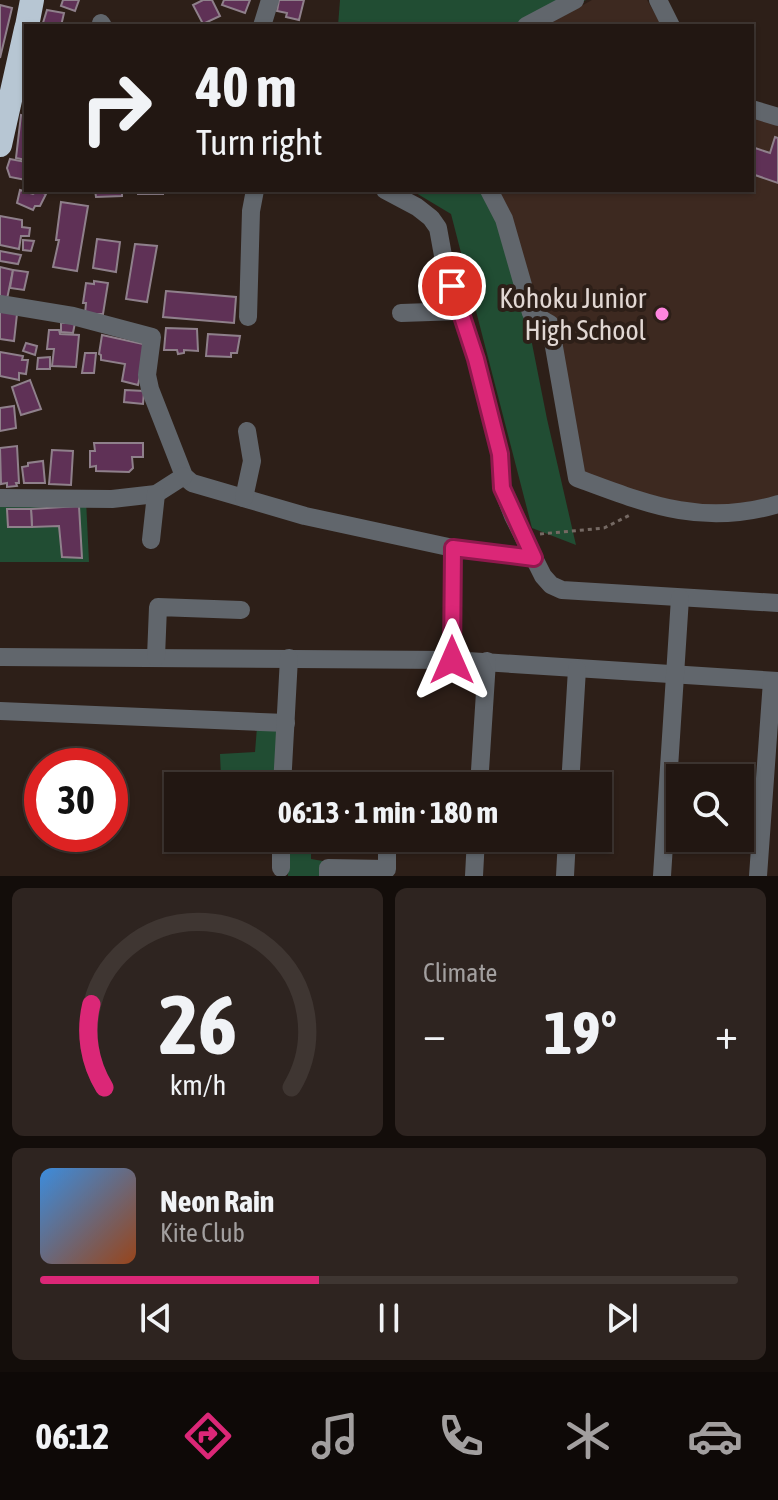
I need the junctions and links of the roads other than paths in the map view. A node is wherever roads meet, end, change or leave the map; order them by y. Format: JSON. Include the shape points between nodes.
{"nodes":[{"id":1,"x":32,"y":0,"type":"edge"},
{"id":2,"x":270,"y":0,"type":"edge"},
{"id":3,"x":575,"y":0,"type":"edge"},
{"id":4,"x":658,"y":0,"type":"edge"},
{"id":5,"x":27,"y":24,"type":"edge"},
{"id":6,"x":263,"y":24,"type":"edge"},
{"id":7,"x":530,"y":24,"type":"edge"},
{"id":8,"x":670,"y":24,"type":"edge"},
{"id":9,"x":24,"y":37,"type":"edge"},
{"id":10,"x":754,"y":110,"type":"edge"},
{"id":11,"x":778,"y":117,"type":"edge"},
{"id":12,"x":0,"y":145,"type":"edge"},
{"id":13,"x":255,"y":192,"type":"edge"},
{"id":14,"x":389,"y":192,"type":"edge"},
{"id":15,"x":490,"y":192,"type":"edge"},
{"id":16,"x":0,"y":304,"type":"edge"},
{"id":17,"x":460,"y":311,"type":"junction"},
{"id":18,"x":401,"y":313,"type":"dead end"},
{"id":19,"x":248,"y":317,"type":"dead end"},
{"id":20,"x":247,"y":431,"type":"dead end"},
{"id":21,"x":184,"y":476,"type":"junction"},
{"id":22,"x":156,"y":494,"type":"junction"},
{"id":23,"x":0,"y":498,"type":"edge"},
{"id":24,"x":244,"y":498,"type":"junction"},
{"id":25,"x":778,"y":504,"type":"edge"},
{"id":26,"x":151,"y":540,"type":"dead end"},
{"id":27,"x":453,"y":548,"type":"junction"},
{"id":28,"x":534,"y":558,"type":"junction"},
{"id":29,"x":680,"y":598,"type":"junction"},
{"id":30,"x":778,"y":603,"type":"edge"},
{"id":31,"x":241,"y":610,"type":"dead end"},
{"id":32,"x":0,"y":657,"type":"edge"},
{"id":33,"x":156,"y":657,"type":"junction"},
{"id":34,"x":289,"y":658,"type":"junction"},
{"id":35,"x":452,"y":660,"type":"junction"},
{"id":36,"x":487,"y":661,"type":"junction"},
{"id":37,"x":577,"y":669,"type":"junction"},
{"id":38,"x":675,"y":676,"type":"junction"},
{"id":39,"x":775,"y":681,"type":"edge"},
{"id":40,"x":0,"y":711,"type":"edge"},
{"id":41,"x":286,"y":723,"type":"junction"},
{"id":42,"x":283,"y":772,"type":"edge"},
{"id":43,"x":480,"y":772,"type":"edge"},
{"id":44,"x":571,"y":772,"type":"edge"},
{"id":45,"x":281,"y":852,"type":"edge"},
{"id":46,"x":387,"y":852,"type":"edge"},
{"id":47,"x":475,"y":852,"type":"edge"},
{"id":48,"x":566,"y":852,"type":"edge"},
{"id":49,"x":281,"y":868,"type":"dead end"},
{"id":50,"x":379,"y":872,"type":"edge"},
{"id":51,"x":328,"y":876,"type":"edge"},
{"id":52,"x":474,"y":876,"type":"edge"},
{"id":53,"x":565,"y":876,"type":"edge"},
{"id":54,"x":662,"y":876,"type":"edge"},
{"id":55,"x":758,"y":876,"type":"edge"}],
"edges":[{"from":1,"to":5,"type":"highway"},
{"from":2,"to":6,"type":"street"},
{"from":3,"to":7,"type":"street"},
{"from":4,"to":8,"type":"street"},
{"from":9,"to":12,"type":"highway"},
{"from":10,"to":11,"type":"street"},
{"from":13,"to":19,"type":"street"},
{"from":14,"to":17,"type":"street","via":[[417,207],[438,228]]},
{"from":15,"to":25,"type":"street","via":[[504,219],[531,313],[550,324],[577,478],[690,513]]},
{"from":16,"to":21,"type":"street","via":[[152,337],[150,389]]},
{"from":17,"to":18,"type":"street"},
{"from":17,"to":28,"type":"street","via":[[500,454],[502,488]]},
{"from":20,"to":24,"type":"street","via":[[252,461]]},
{"from":21,"to":22,"type":"street"},
{"from":21,"to":24,"type":"street"},
{"from":22,"to":23,"type":"street"},
{"from":22,"to":26,"type":"street"},
{"from":24,"to":27,"type":"street"},
{"from":27,"to":28,"type":"street"},
{"from":27,"to":35,"type":"street"},
{"from":28,"to":29,"type":"street","via":[[543,576],[562,590]]},
{"from":29,"to":30,"type":"street"},
{"from":29,"to":38,"type":"street"},
{"from":31,"to":33,"type":"street","via":[[158,607]]},
{"from":32,"to":33,"type":"street"},
{"from":33,"to":34,"type":"street"},
{"from":34,"to":35,"type":"street"},
{"from":34,"to":41,"type":"street"},
{"from":35,"to":36,"type":"street"},
{"from":36,"to":37,"type":"street"},
{"from":36,"to":43,"type":"street"},
{"from":37,"to":38,"type":"street"},
{"from":37,"to":44,"type":"street"},
{"from":38,"to":39,"type":"street"},
{"from":38,"to":54,"type":"street"},
{"from":39,"to":55,"type":"street"},
{"from":40,"to":41,"type":"street"},
{"from":41,"to":42,"type":"street"},
{"from":45,"to":49,"type":"street"},
{"from":46,"to":50,"type":"street","via":[[387,869]]},
{"from":47,"to":52,"type":"street"},
{"from":48,"to":53,"type":"street"},
{"from":50,"to":51,"type":"street","via":[[328,868]]}]}
